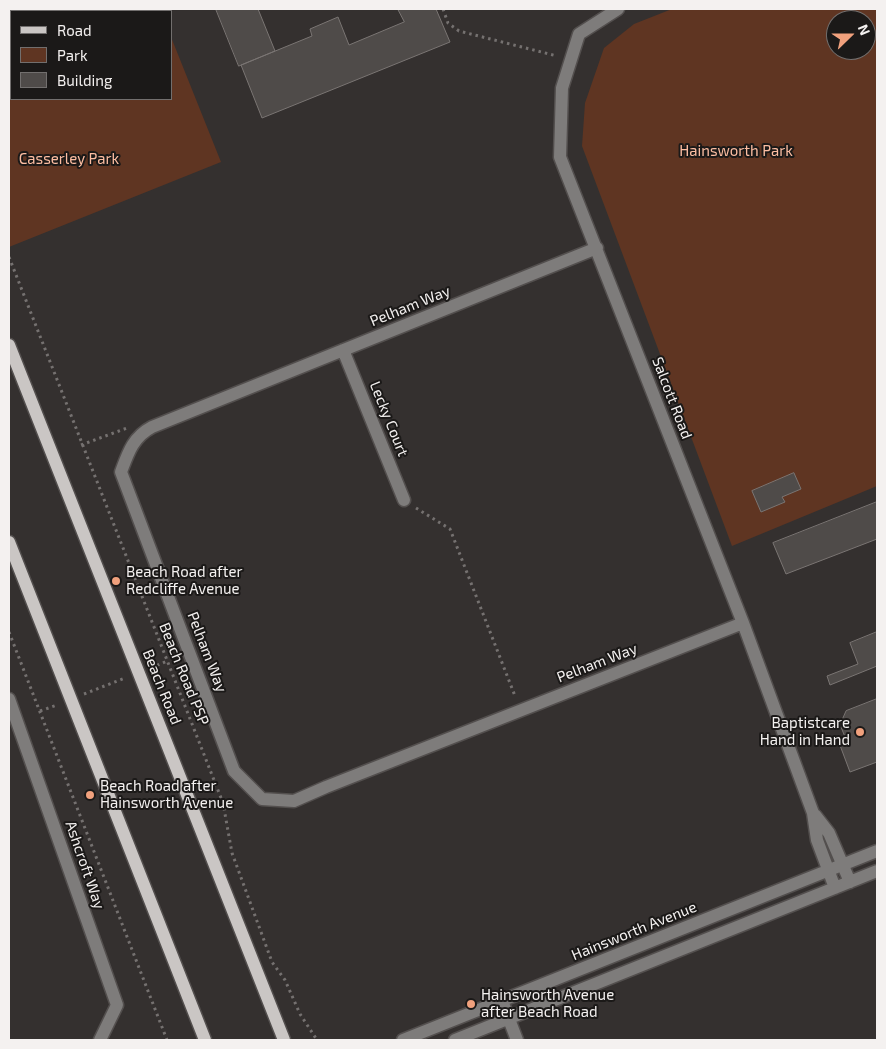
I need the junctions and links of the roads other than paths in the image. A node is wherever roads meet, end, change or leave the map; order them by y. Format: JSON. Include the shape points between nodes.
{"nodes":[{"id":1,"x":618,"y":9,"type":"edge"},
{"id":2,"x":596,"y":248,"type":"junction"},
{"id":3,"x":9,"y":346,"type":"edge"},
{"id":4,"x":343,"y":350,"type":"junction"},
{"id":5,"x":404,"y":500,"type":"road end"},
{"id":6,"x":9,"y":542,"type":"edge"},
{"id":7,"x":743,"y":623,"type":"junction"},
{"id":8,"x":9,"y":699,"type":"edge"},
{"id":9,"x":813,"y":812,"type":"junction"},
{"id":10,"x":877,"y":852,"type":"edge"},
{"id":11,"x":843,"y":865,"type":"junction"},
{"id":12,"x":828,"y":871,"type":"junction"},
{"id":13,"x":877,"y":872,"type":"edge"},
{"id":14,"x":850,"y":882,"type":"junction"},
{"id":15,"x":835,"y":888,"type":"junction"},
{"id":16,"x":502,"y":1001,"type":"junction"},
{"id":17,"x":509,"y":1019,"type":"junction"},
{"id":18,"x":100,"y":1040,"type":"edge"},
{"id":19,"x":205,"y":1040,"type":"edge"},
{"id":20,"x":284,"y":1040,"type":"edge"},
{"id":21,"x":403,"y":1040,"type":"edge"},
{"id":22,"x":455,"y":1040,"type":"edge"},
{"id":23,"x":517,"y":1040,"type":"edge"}],
"edges":[{"from":1,"to":2,"type":"street","name":"Salcott Road","via":[[579,34],[562,88],[560,157]]},
{"from":2,"to":4,"type":"street","name":"Pelham Way"},
{"from":2,"to":7,"type":"street","name":"Salcott Road"},
{"from":3,"to":20,"type":"main road","name":"Beach Road"},
{"from":4,"to":5,"type":"street","name":"Lecky Court"},
{"from":4,"to":7,"type":"street","name":"Pelham Way","via":[[142,432],[130,446],[121,472],[234,770],[262,798],[294,801]]},
{"from":6,"to":19,"type":"main road"},
{"from":7,"to":9,"type":"street","name":"Salcott Road"},
{"from":8,"to":18,"type":"street","name":"Ashcroft Way","via":[[117,1006]]},
{"from":9,"to":11,"type":"street","name":"Salcott Road","via":[[830,833]]},
{"from":9,"to":12,"type":"street","name":"Salcott Road"},
{"from":10,"to":11,"type":"street","name":"Hainsworth Avenue"},
{"from":11,"to":12,"type":"street","name":"Hainsworth Avenue"},
{"from":11,"to":14,"type":"street","name":"Salcott Road"},
{"from":12,"to":15,"type":"street","name":"Salcott Road"},
{"from":12,"to":16,"type":"street","name":"Hainsworth Avenue"},
{"from":13,"to":14,"type":"street"},
{"from":14,"to":15,"type":"street"},
{"from":15,"to":17,"type":"street"},
{"from":16,"to":17,"type":"street"},
{"from":16,"to":21,"type":"street","name":"Hainsworth Avenue"},
{"from":17,"to":22,"type":"street"},
{"from":17,"to":23,"type":"street"}]}
